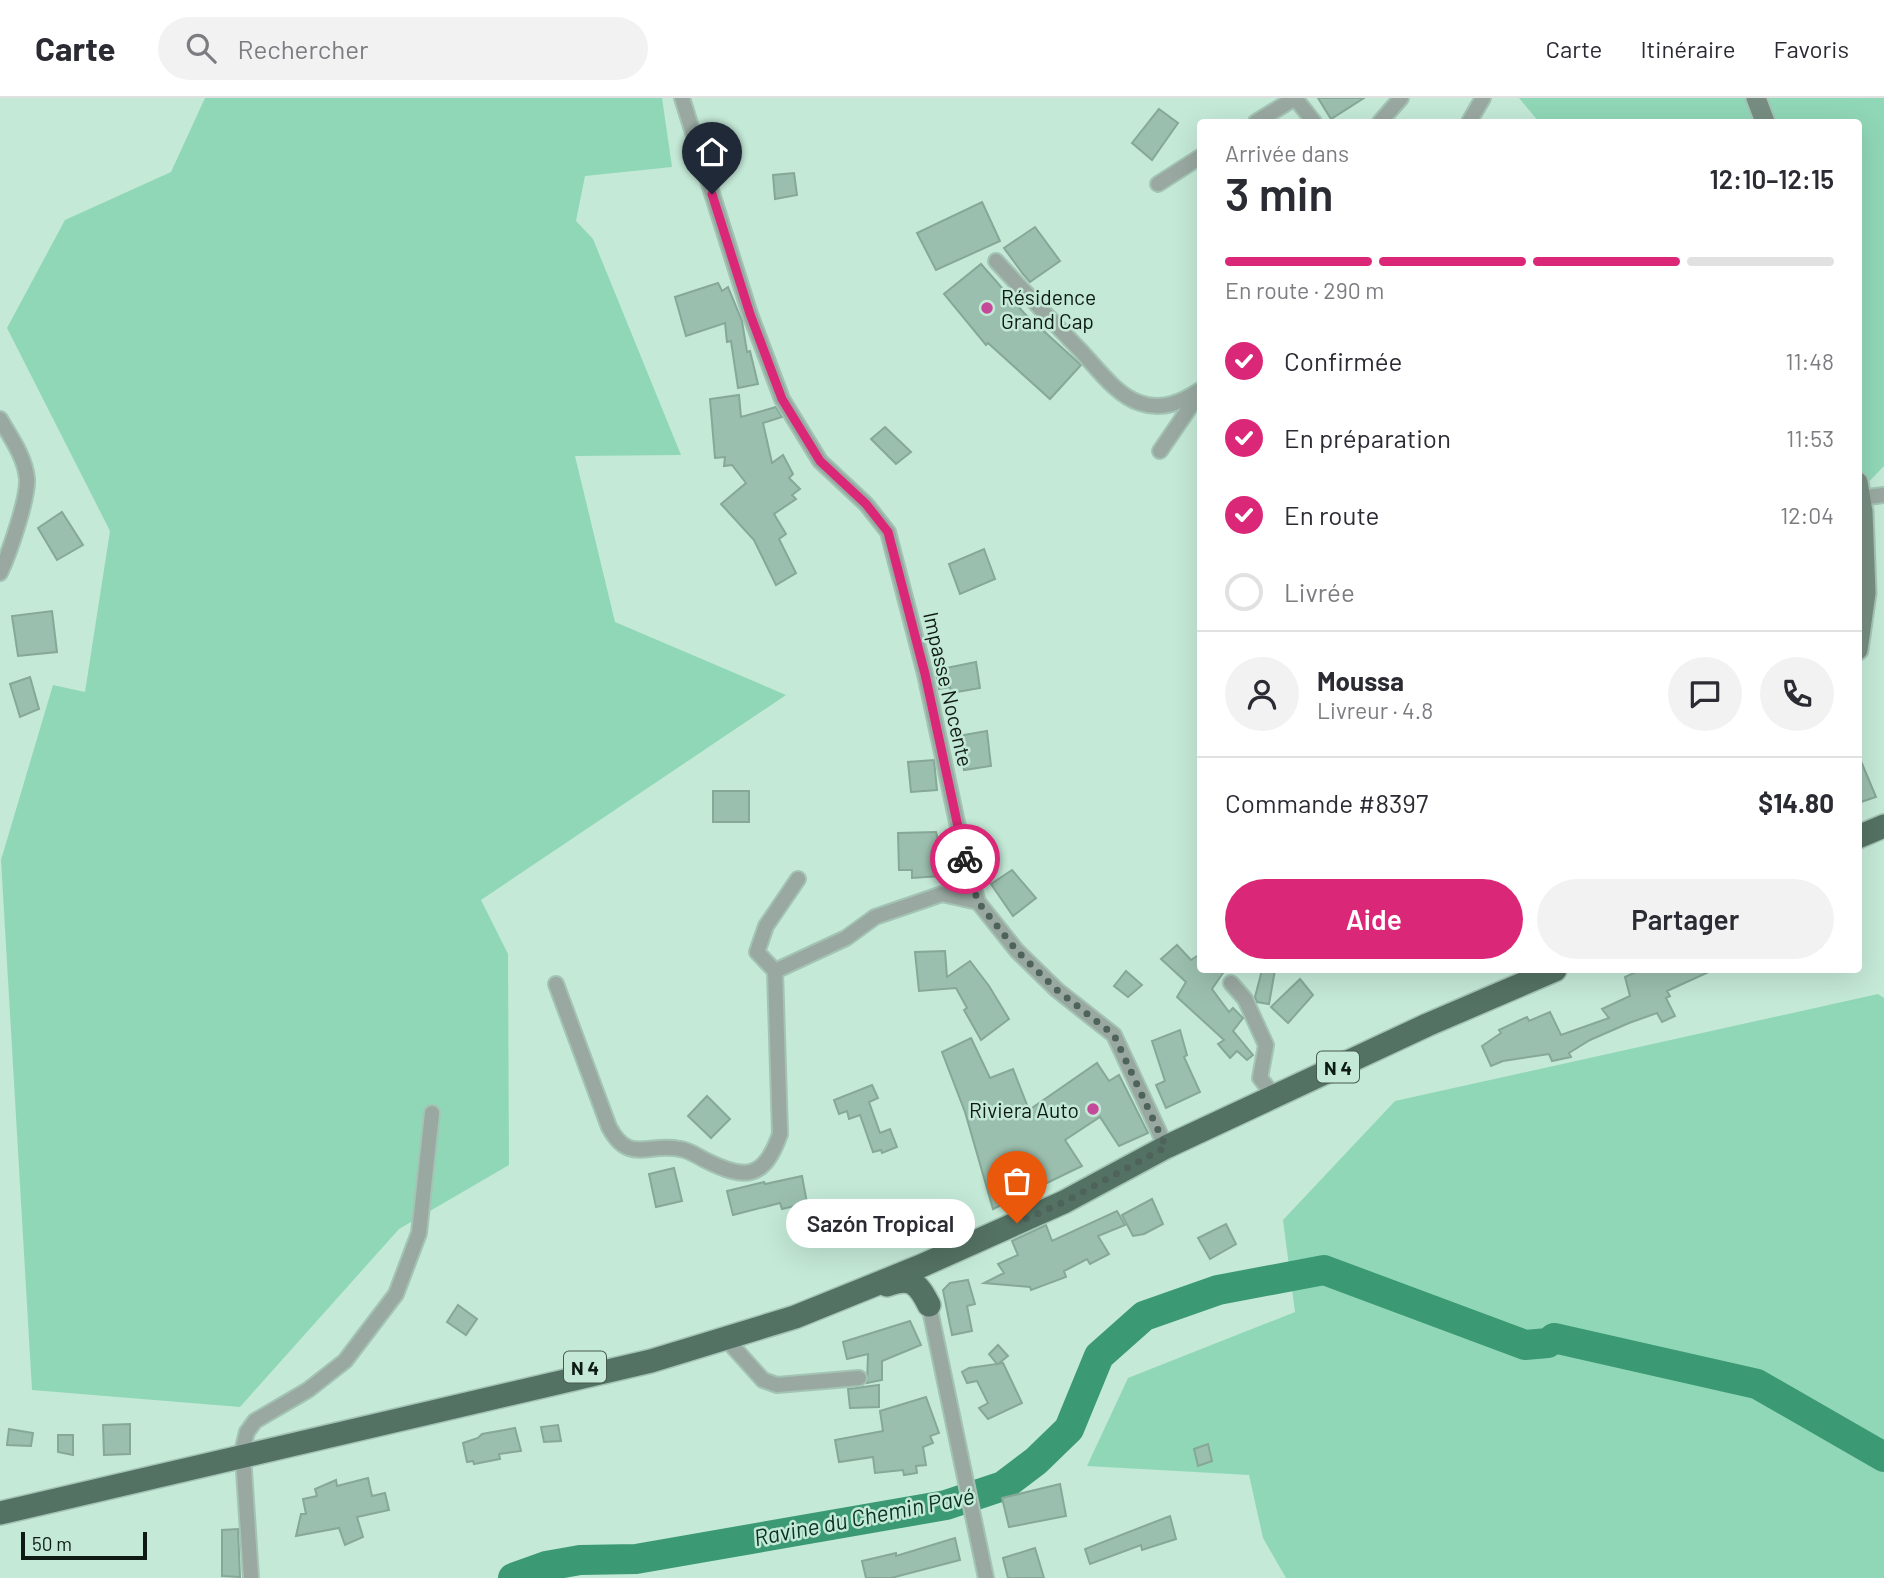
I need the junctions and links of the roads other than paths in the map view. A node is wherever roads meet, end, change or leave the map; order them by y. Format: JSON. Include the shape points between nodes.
{"nodes":[{"id":1,"x":681,"y":98,"type":"edge"},
{"id":2,"x":1401,"y":98,"type":"edge"},
{"id":3,"x":1483,"y":98,"type":"edge"},
{"id":4,"x":1756,"y":98,"type":"edge"},
{"id":5,"x":1261,"y":119,"type":"edge"},
{"id":6,"x":1312,"y":119,"type":"edge"},
{"id":7,"x":1383,"y":119,"type":"edge"},
{"id":8,"x":1471,"y":119,"type":"edge"},
{"id":9,"x":1764,"y":119,"type":"edge"},
{"id":10,"x":1197,"y":159,"type":"edge"},
{"id":11,"x":1158,"y":184,"type":"dead end"},
{"id":12,"x":996,"y":261,"type":"dead end"},
{"id":13,"x":1197,"y":393,"type":"edge"},
{"id":14,"x":1197,"y":396,"type":"edge"},
{"id":15,"x":0,"y":419,"type":"edge"},
{"id":16,"x":1160,"y":451,"type":"dead end"},
{"id":17,"x":1862,"y":490,"type":"edge"},
{"id":18,"x":1884,"y":495,"type":"edge"},
{"id":19,"x":1862,"y":524,"type":"edge"},
{"id":20,"x":0,"y":573,"type":"edge"},
{"id":21,"x":1862,"y":622,"type":"edge"},
{"id":22,"x":1884,"y":826,"type":"edge"},
{"id":23,"x":1862,"y":835,"type":"edge"},
{"id":24,"x":798,"y":879,"type":"dead end"},
{"id":25,"x":978,"y":902,"type":"junction"},
{"id":26,"x":775,"y":971,"type":"junction"},
{"id":27,"x":1548,"y":973,"type":"edge"},
{"id":28,"x":1231,"y":983,"type":"dead end"},
{"id":29,"x":556,"y":984,"type":"dead end"},
{"id":30,"x":1275,"y":1097,"type":"junction"},
{"id":31,"x":432,"y":1112,"type":"dead end"},
{"id":32,"x":1166,"y":1147,"type":"junction"},
{"id":33,"x":1124,"y":1171,"type":"junction"},
{"id":34,"x":970,"y":1244,"type":"junction"},
{"id":35,"x":838,"y":1300,"type":"junction"},
{"id":36,"x":929,"y":1305,"type":"junction"},
{"id":37,"x":727,"y":1340,"type":"junction"},
{"id":38,"x":859,"y":1378,"type":"dead end"},
{"id":39,"x":243,"y":1451,"type":"junction"},
{"id":40,"x":0,"y":1506,"type":"edge"},
{"id":41,"x":0,"y":1513,"type":"edge"},
{"id":42,"x":251,"y":1578,"type":"edge"},
{"id":43,"x":984,"y":1578,"type":"edge"}],
"edges":[{"from":1,"to":25,"type":"street","name":"Impasse Nocente","via":[[782,399],[820,461],[888,532]]},
{"from":2,"to":7,"type":"street"},
{"from":3,"to":8,"type":"street"},
{"from":4,"to":9,"type":"main road"},
{"from":5,"to":6,"type":"street","via":[[1295,98]]},
{"from":10,"to":11,"type":"street"},
{"from":12,"to":13,"type":"street","via":[[1121,391],[1140,403],[1164,407]]},
{"from":14,"to":16,"type":"street"},
{"from":15,"to":20,"type":"street","via":[[23,461],[27,480]]},
{"from":17,"to":18,"type":"street"},
{"from":19,"to":21,"type":"main road","via":[[1866,593]]},
{"from":22,"to":23,"type":"highway"},
{"from":24,"to":26,"type":"street","via":[[766,926],[757,952]]},
{"from":25,"to":26,"type":"street","via":[[942,894],[875,917],[846,938]]},
{"from":25,"to":32,"type":"street","name":"Impasse Nocente","via":[[1017,951],[1114,1035]]},
{"from":26,"to":29,"type":"street","via":[[780,1135],[772,1156],[761,1168],[744,1173],[677,1148],[629,1150],[616,1140]]},
{"from":27,"to":30,"type":"highway","number":"N 4"},
{"from":28,"to":30,"type":"street","via":[[1245,999],[1266,1045],[1261,1078]]},
{"from":30,"to":32,"type":"highway","number":"N 4"},
{"from":31,"to":39,"type":"street","via":[[419,1233],[396,1294],[345,1361],[308,1390],[255,1421]]},
{"from":32,"to":33,"type":"highway","number":"N 4"},
{"from":33,"to":34,"type":"highway","number":"N 4"},
{"from":33,"to":39,"type":"highway","number":"N 4","via":[[763,1320]]},
{"from":34,"to":35,"type":"highway","number":"N 4"},
{"from":34,"to":36,"type":"highway","via":[[964,1253],[929,1273]]},
{"from":35,"to":36,"type":"highway","via":[[907,1280],[920,1289]]},
{"from":35,"to":37,"type":"highway","number":"N 4"},
{"from":36,"to":43,"type":"street"},
{"from":37,"to":38,"type":"street","via":[[763,1380],[776,1385]]},
{"from":37,"to":39,"type":"highway","number":"N 4"},
{"from":39,"to":40,"type":"highway","number":"N 4"},
{"from":39,"to":41,"type":"highway","number":"N 4"},
{"from":39,"to":42,"type":"street"}]}
